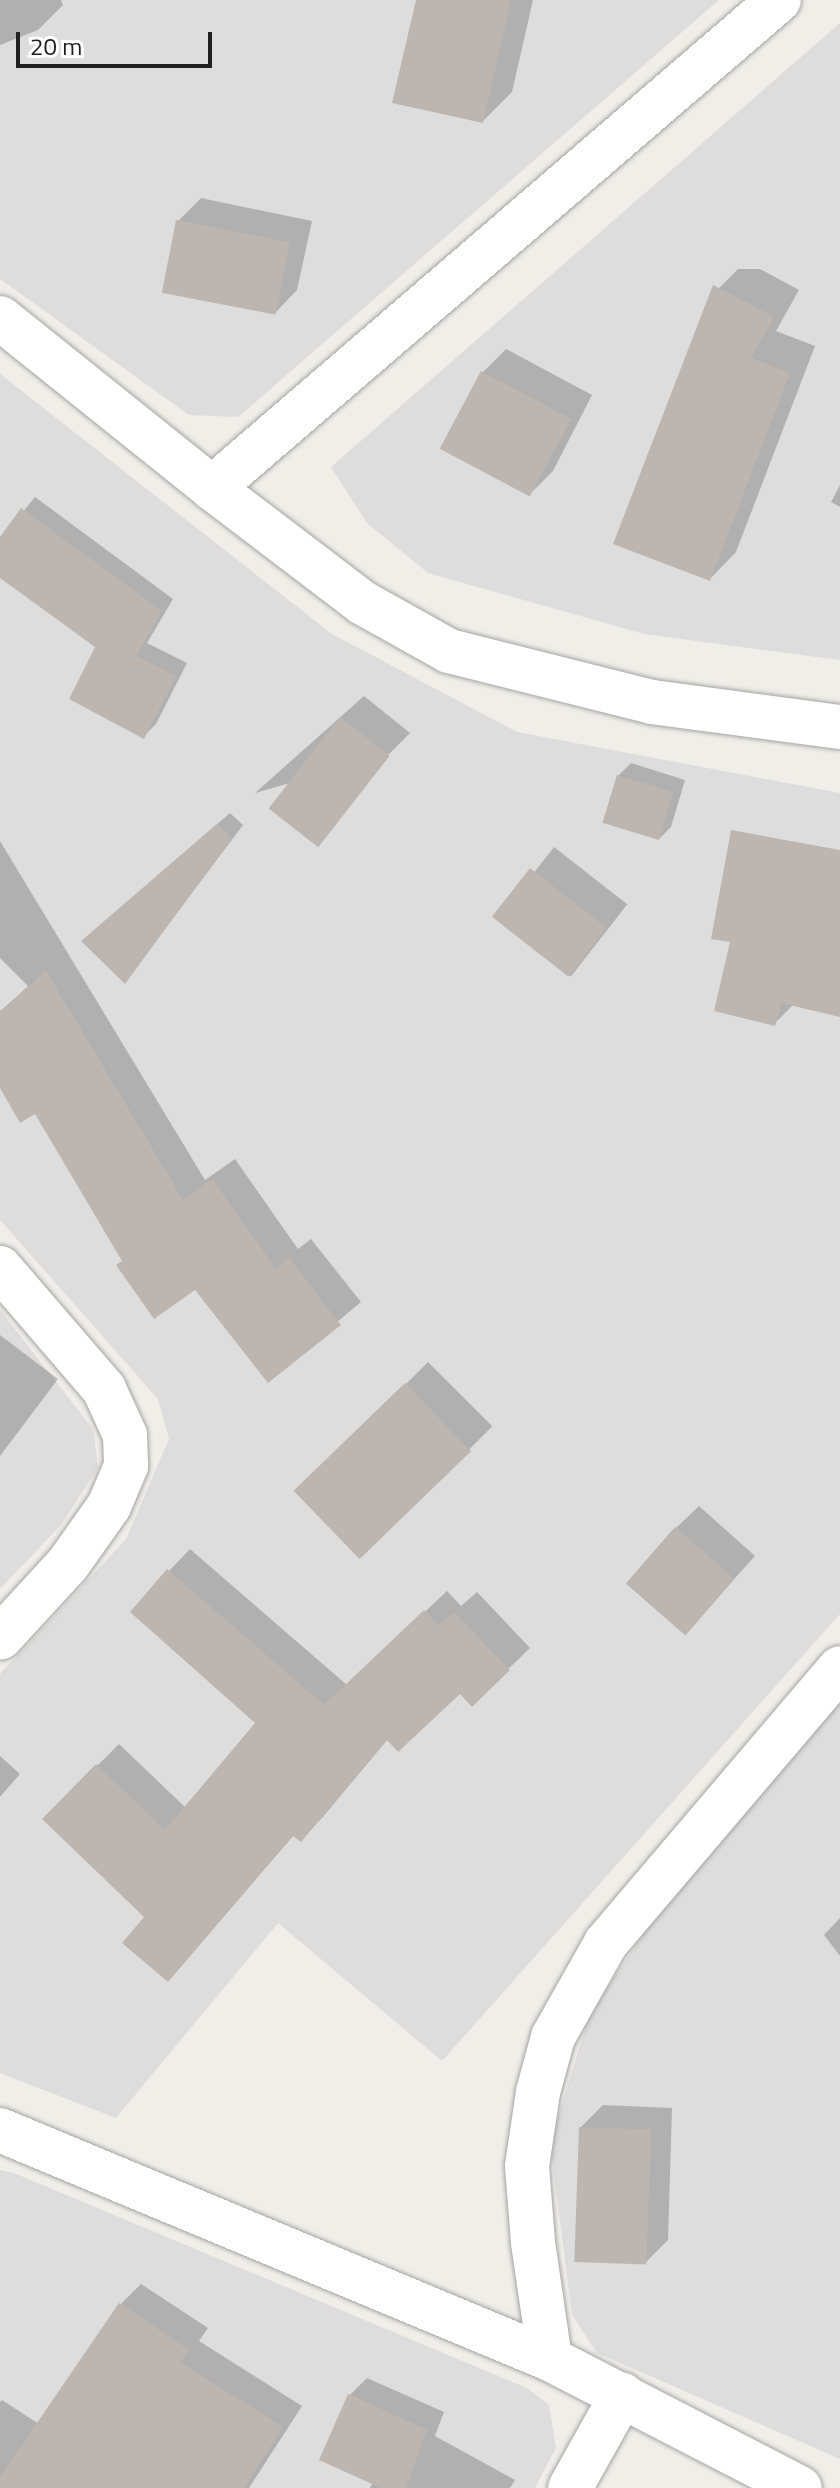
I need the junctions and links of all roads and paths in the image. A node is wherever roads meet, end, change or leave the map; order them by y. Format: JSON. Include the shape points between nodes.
{"nodes":[{"id":1,"x":779,"y":0,"type":"edge"},
{"id":2,"x":0,"y":318,"type":"edge"},
{"id":3,"x":212,"y":488,"type":"junction"},
{"id":4,"x":840,"y":727,"type":"edge"},
{"id":5,"x":0,"y":1268,"type":"edge"},
{"id":6,"x":0,"y":1638,"type":"edge"},
{"id":7,"x":840,"y":1668,"type":"edge"},
{"id":8,"x":0,"y":2130,"type":"edge"},
{"id":9,"x":550,"y":2359,"type":"junction"},
{"id":10,"x":622,"y":2395,"type":"junction"},
{"id":11,"x":570,"y":2488,"type":"edge"},
{"id":12,"x":800,"y":2488,"type":"edge"}],
"edges":[{"from":1,"to":3,"type":"street"},
{"from":2,"to":3,"type":"street"},
{"from":3,"to":4,"type":"street","via":[[363,603],[449,651],[652,702]]},
{"from":5,"to":6,"type":"street","via":[[104,1389],[125,1435],[126,1466],[109,1506],[68,1564]]},
{"from":7,"to":9,"type":"street","via":[[606,1943],[553,2037],[527,2166]]},
{"from":8,"to":9,"type":"street"},
{"from":9,"to":10,"type":"street"},
{"from":10,"to":11,"type":"street"},
{"from":10,"to":12,"type":"street"}]}
